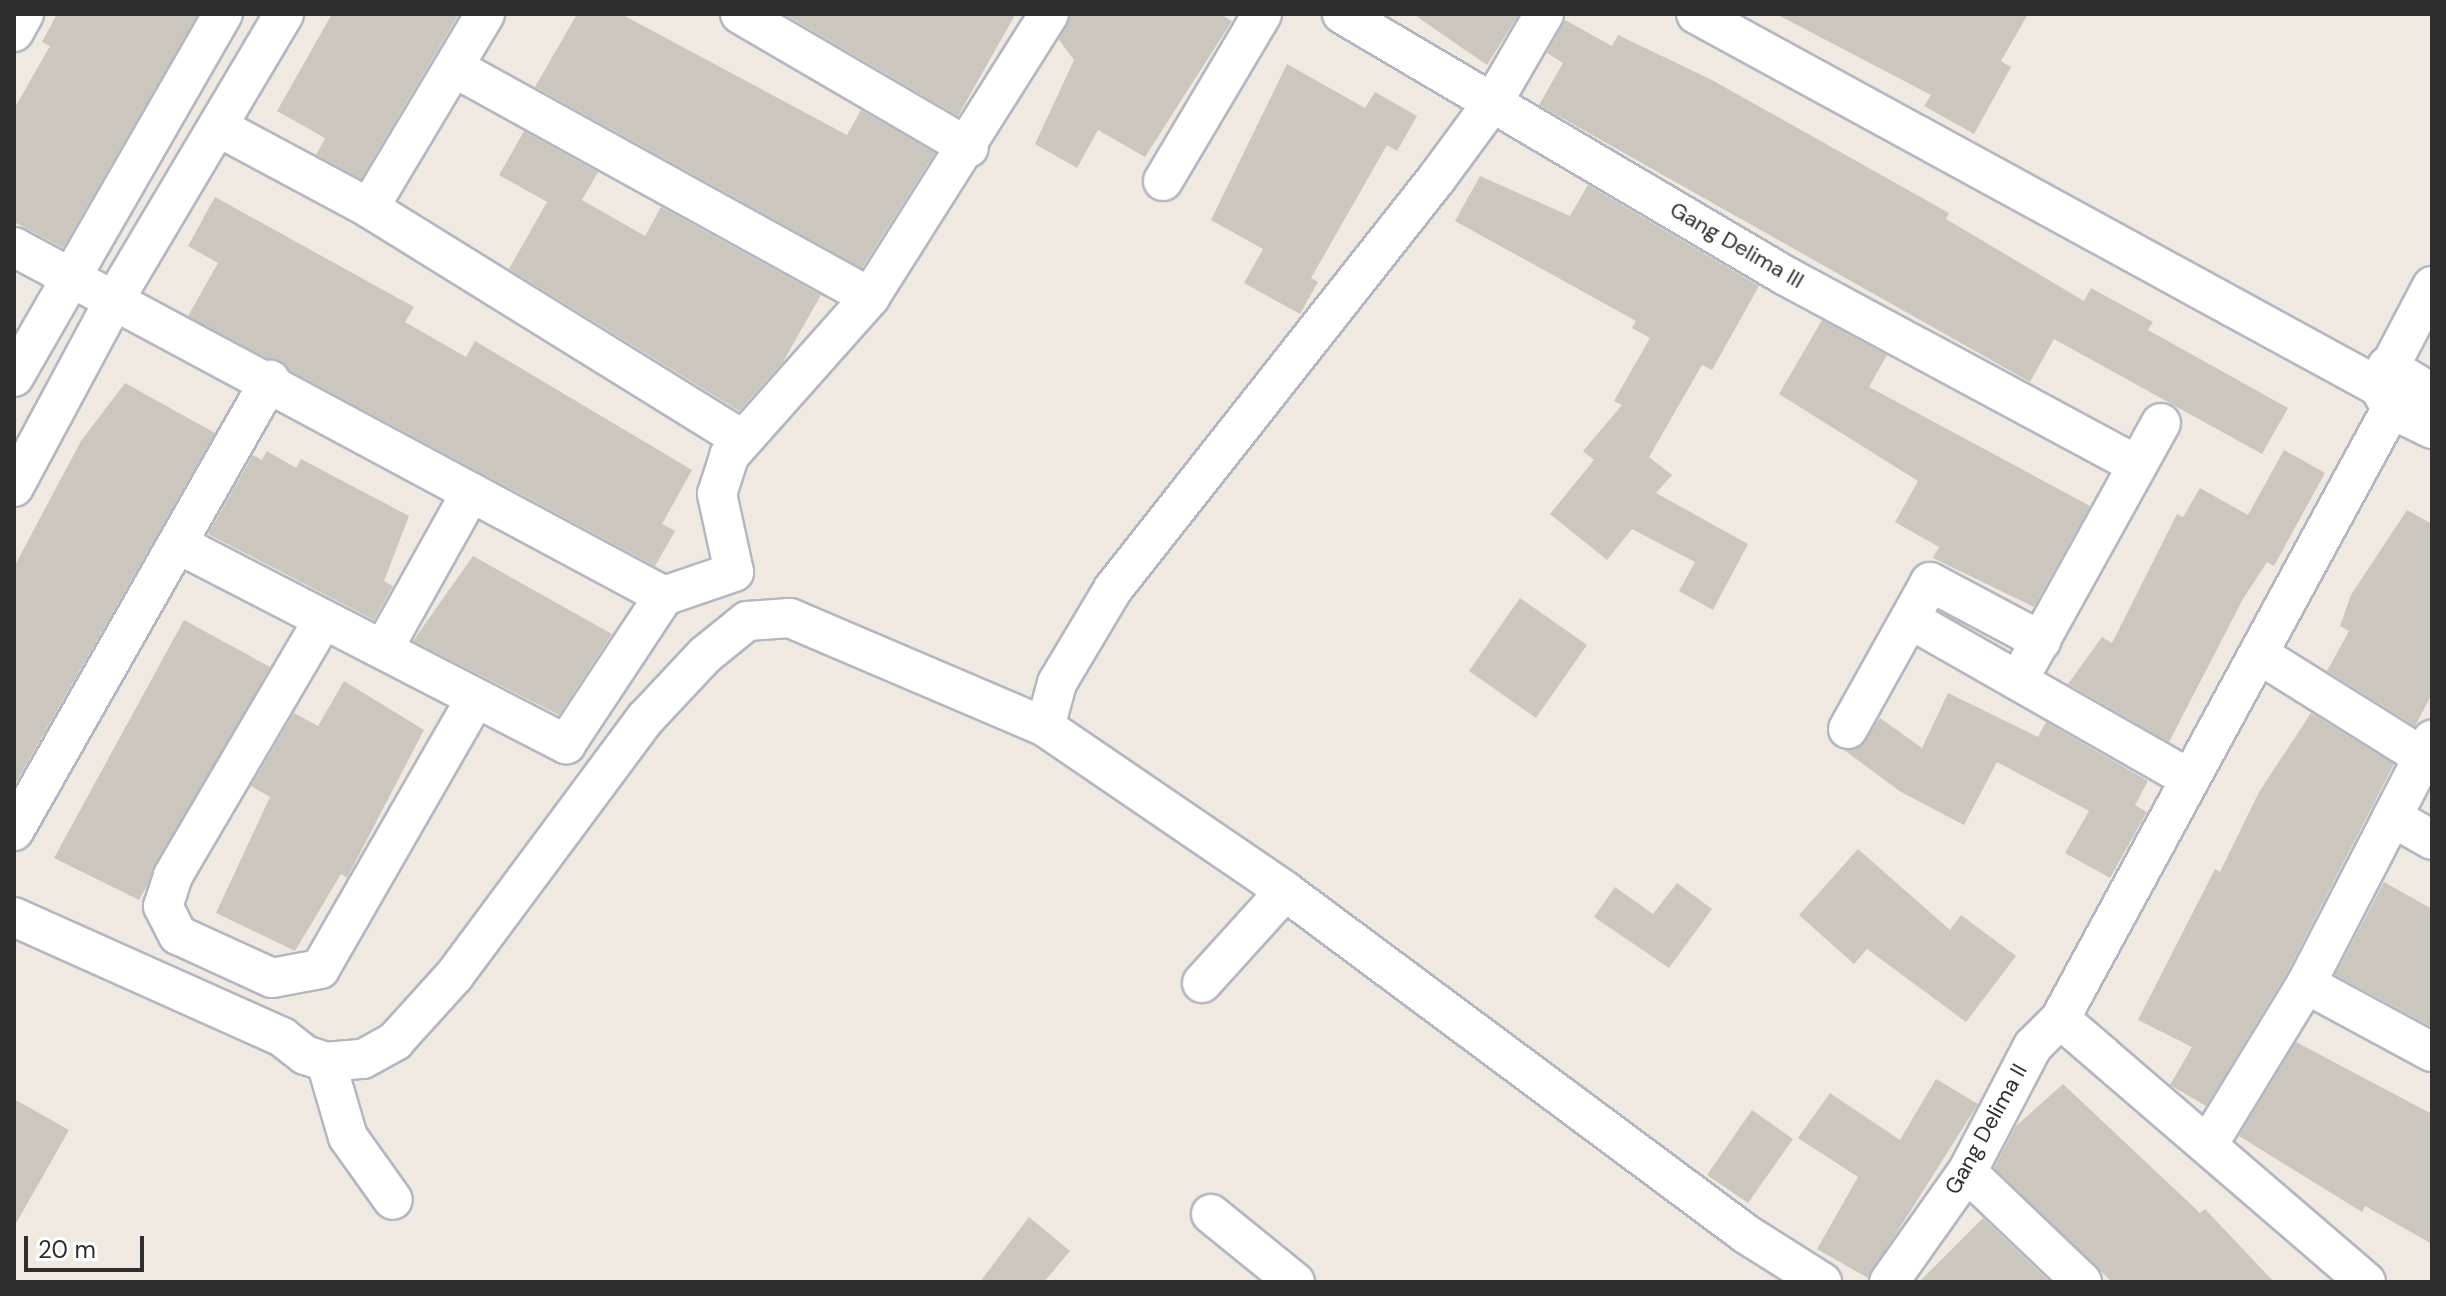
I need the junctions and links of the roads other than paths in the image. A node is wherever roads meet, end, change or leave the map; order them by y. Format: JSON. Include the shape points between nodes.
{"nodes":[{"id":1,"x":223,"y":14,"type":"edge"},
{"id":2,"x":284,"y":14,"type":"edge"},
{"id":3,"x":485,"y":14,"type":"edge"},
{"id":4,"x":740,"y":14,"type":"edge"},
{"id":5,"x":1049,"y":14,"type":"edge"},
{"id":6,"x":1262,"y":14,"type":"edge"},
{"id":7,"x":1342,"y":14,"type":"edge"},
{"id":8,"x":1544,"y":14,"type":"edge"},
{"id":9,"x":1696,"y":14,"type":"edge"},
{"id":10,"x":1747,"y":14,"type":"edge"},
{"id":11,"x":455,"y":68,"type":"junction"},
{"id":12,"x":1493,"y":102,"type":"junction"},
{"id":13,"x":220,"y":128,"type":"junction"},
{"id":14,"x":1934,"y":146,"type":"junction"},
{"id":15,"x":969,"y":148,"type":"junction"},
{"id":16,"x":1163,"y":181,"type":"dead end"},
{"id":17,"x":369,"y":208,"type":"junction"},
{"id":18,"x":14,"y":247,"type":"edge"},
{"id":19,"x":72,"y":278,"type":"junction"},
{"id":20,"x":2432,"y":286,"type":"edge"},
{"id":21,"x":870,"y":297,"type":"junction"},
{"id":22,"x":113,"y":302,"type":"junction"},
{"id":23,"x":14,"y":377,"type":"edge"},
{"id":24,"x":270,"y":380,"type":"junction"},
{"id":25,"x":2386,"y":387,"type":"junction"},
{"id":26,"x":2432,"y":393,"type":"edge"},
{"id":27,"x":2161,"y":423,"type":"dead end"},
{"id":28,"x":2432,"y":429,"type":"edge"},
{"id":29,"x":742,"y":439,"type":"junction"},
{"id":30,"x":2137,"y":465,"type":"junction"},
{"id":31,"x":14,"y":487,"type":"edge"},
{"id":32,"x":471,"y":492,"type":"junction"},
{"id":33,"x":178,"y":544,"type":"junction"},
{"id":34,"x":734,"y":572,"type":"junction"},
{"id":35,"x":664,"y":596,"type":"junction"},
{"id":36,"x":323,"y":620,"type":"junction"},
{"id":37,"x":747,"y":621,"type":"junction"},
{"id":38,"x":1913,"y":621,"type":"junction"},
{"id":39,"x":2041,"y":641,"type":"junction"},
{"id":40,"x":385,"y":646,"type":"junction"},
{"id":41,"x":2260,"y":655,"type":"junction"},
{"id":42,"x":2020,"y":677,"type":"junction"},
{"id":43,"x":474,"y":701,"type":"junction"},
{"id":44,"x":1045,"y":727,"type":"junction"},
{"id":45,"x":1848,"y":729,"type":"dead end"},
{"id":46,"x":2427,"y":748,"type":"edge"},
{"id":47,"x":2188,"y":778,"type":"junction"},
{"id":48,"x":2392,"y":817,"type":"junction"},
{"id":49,"x":14,"y":831,"type":"edge"},
{"id":50,"x":2432,"y":840,"type":"edge"},
{"id":51,"x":1285,"y":891,"type":"junction"},
{"id":52,"x":14,"y":917,"type":"edge"},
{"id":53,"x":1202,"y":983,"type":"dead end"},
{"id":54,"x":2306,"y":984,"type":"junction"},
{"id":55,"x":2060,"y":1019,"type":"junction"},
{"id":56,"x":2432,"y":1052,"type":"edge"},
{"id":57,"x":326,"y":1062,"type":"junction"},
{"id":58,"x":2209,"y":1143,"type":"junction"},
{"id":59,"x":1967,"y":1172,"type":"junction"},
{"id":60,"x":393,"y":1200,"type":"dead end"},
{"id":61,"x":1211,"y":1214,"type":"dead end"},
{"id":62,"x":1295,"y":1282,"type":"edge"},
{"id":63,"x":1822,"y":1282,"type":"edge"},
{"id":64,"x":1889,"y":1282,"type":"edge"},
{"id":65,"x":2082,"y":1282,"type":"edge"},
{"id":66,"x":2366,"y":1282,"type":"edge"}],
"edges":[{"from":1,"to":19,"type":"street"},
{"from":2,"to":13,"type":"street"},
{"from":3,"to":11,"type":"street"},
{"from":4,"to":15,"type":"street"},
{"from":5,"to":15,"type":"street"},
{"from":6,"to":16,"type":"street"},
{"from":7,"to":12,"type":"street","name":"Gang Delima III"},
{"from":8,"to":12,"type":"street"},
{"from":9,"to":14,"type":"street"},
{"from":10,"to":14,"type":"street","via":[[1933,123],[1941,136]]},
{"from":11,"to":17,"type":"street"},
{"from":11,"to":21,"type":"street"},
{"from":12,"to":30,"type":"street","name":"Gang Delima III","via":[[1784,275]]},
{"from":12,"to":44,"type":"street","via":[[1113,589],[1057,683]]},
{"from":13,"to":17,"type":"street"},
{"from":13,"to":22,"type":"street"},
{"from":14,"to":25,"type":"street"},
{"from":15,"to":21,"type":"street"},
{"from":17,"to":29,"type":"street"},
{"from":18,"to":19,"type":"street"},
{"from":19,"to":22,"type":"street"},
{"from":19,"to":23,"type":"street"},
{"from":20,"to":25,"type":"street","name":"Gang Delima II"},
{"from":21,"to":29,"type":"street"},
{"from":22,"to":24,"type":"street"},
{"from":22,"to":31,"type":"street"},
{"from":24,"to":32,"type":"street"},
{"from":24,"to":33,"type":"street"},
{"from":25,"to":26,"type":"street"},
{"from":25,"to":28,"type":"street"},
{"from":25,"to":41,"type":"street","name":"Gang Delima II"},
{"from":27,"to":30,"type":"street"},
{"from":29,"to":34,"type":"street","via":[[717,494]]},
{"from":30,"to":39,"type":"street"},
{"from":32,"to":35,"type":"street"},
{"from":32,"to":40,"type":"street"},
{"from":33,"to":36,"type":"street"},
{"from":33,"to":49,"type":"street"},
{"from":34,"to":35,"type":"street"},
{"from":34,"to":37,"type":"street"},
{"from":35,"to":43,"type":"street","via":[[566,744]]},
{"from":36,"to":40,"type":"street"},
{"from":36,"to":43,"type":"street","via":[[173,876],[163,906],[178,935],[272,978],[320,969]]},
{"from":37,"to":44,"type":"street","via":[[790,618]]},
{"from":37,"to":57,"type":"street","via":[[645,719],[454,976],[395,1041],[363,1059]]},
{"from":38,"to":39,"type":"street","via":[[1930,582]]},
{"from":38,"to":42,"type":"street"},
{"from":38,"to":45,"type":"street"},
{"from":39,"to":42,"type":"street"},
{"from":40,"to":43,"type":"street"},
{"from":41,"to":46,"type":"street"},
{"from":41,"to":47,"type":"street","name":"Gang Delima II"},
{"from":42,"to":47,"type":"street"},
{"from":44,"to":51,"type":"street"},
{"from":46,"to":48,"type":"street"},
{"from":47,"to":55,"type":"street","name":"Gang Delima II"},
{"from":48,"to":50,"type":"street"},
{"from":48,"to":54,"type":"street"},
{"from":51,"to":53,"type":"street"},
{"from":51,"to":63,"type":"street","via":[[1746,1234]]},
{"from":52,"to":57,"type":"street"},
{"from":54,"to":56,"type":"street"},
{"from":54,"to":58,"type":"street"},
{"from":55,"to":58,"type":"street"},
{"from":55,"to":59,"type":"street","name":"Gang Delima II","via":[[2006,1092]]},
{"from":57,"to":60,"type":"street","via":[[348,1137]]},
{"from":58,"to":66,"type":"street"},
{"from":59,"to":64,"type":"street","name":"Gang Delima II"},
{"from":59,"to":65,"type":"street"},
{"from":61,"to":62,"type":"street"}]}
